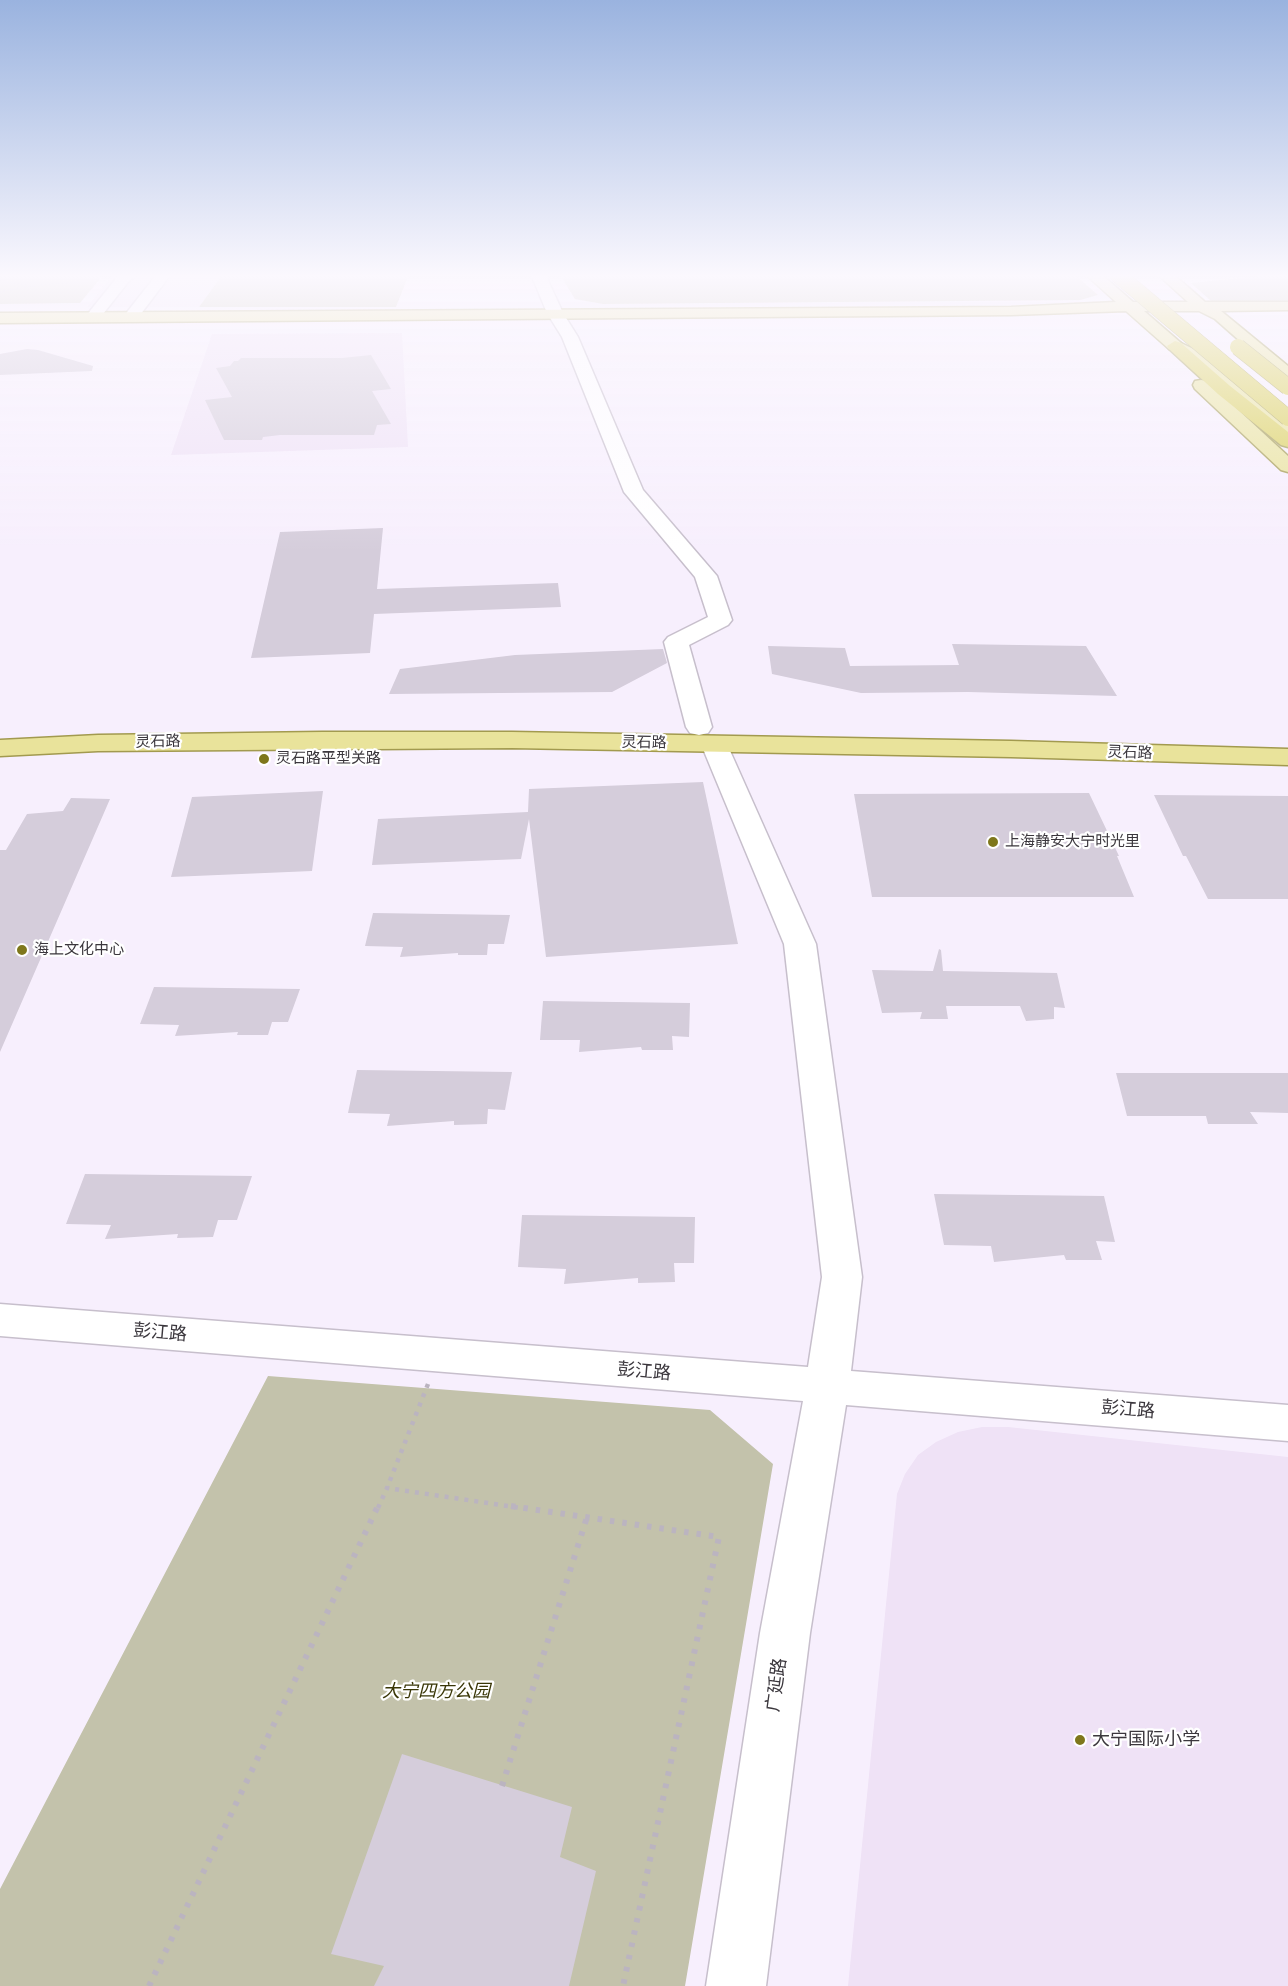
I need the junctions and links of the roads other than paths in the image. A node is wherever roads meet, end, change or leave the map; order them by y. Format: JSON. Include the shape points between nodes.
{"nodes":[{"id":1,"x":582,"y":367,"type":"edge"},
{"id":2,"x":1182,"y":367,"type":"edge"},
{"id":3,"x":1198,"y":367,"type":"edge"},
{"id":4,"x":1210,"y":367,"type":"edge"},
{"id":5,"x":1227,"y":367,"type":"edge"},
{"id":6,"x":1263,"y":367,"type":"edge"},
{"id":7,"x":1288,"y":387,"type":"edge"},
{"id":8,"x":1288,"y":418,"type":"edge"},
{"id":9,"x":1288,"y":430,"type":"edge"},
{"id":10,"x":1288,"y":441,"type":"edge"},
{"id":11,"x":1288,"y":466,"type":"edge"},
{"id":12,"x":0,"y":731,"type":"edge"},
{"id":13,"x":707,"y":735,"type":"junction"},
{"id":14,"x":1288,"y":739,"type":"edge"},
{"id":15,"x":0,"y":748,"type":"edge"},
{"id":16,"x":1288,"y":757,"type":"edge"},
{"id":17,"x":0,"y":1320,"type":"edge"},
{"id":18,"x":827,"y":1386,"type":"junction"},
{"id":19,"x":1288,"y":1423,"type":"edge"},
{"id":20,"x":736,"y":1986,"type":"edge"}],
"edges":[{"from":1,"to":13,"type":"street","name":"广延路","via":[[634,492],[706,576],[720,620],[676,642]]},
{"from":2,"to":11,"type":"main road"},
{"from":3,"to":10,"type":"highway"},
{"from":4,"to":9,"type":"main road"},
{"from":5,"to":8,"type":"highway","bridge":true},
{"from":6,"to":7,"type":"highway","bridge":true},
{"from":12,"to":13,"type":"main road","name":"灵石路","via":[[306,723]]},
{"from":13,"to":14,"type":"main road","name":"灵石路"},
{"from":13,"to":15,"type":"main road","name":"灵石路","via":[[98,743]]},
{"from":13,"to":16,"type":"main road","name":"灵石路"},
{"from":13,"to":18,"type":"street","name":"广延路","via":[[800,944],[842,1277]]},
{"from":17,"to":18,"type":"street","name":"彭江路"},
{"from":18,"to":19,"type":"street","name":"彭江路"},
{"from":18,"to":20,"type":"street","name":"广延路","via":[[785,1633]]}]}
